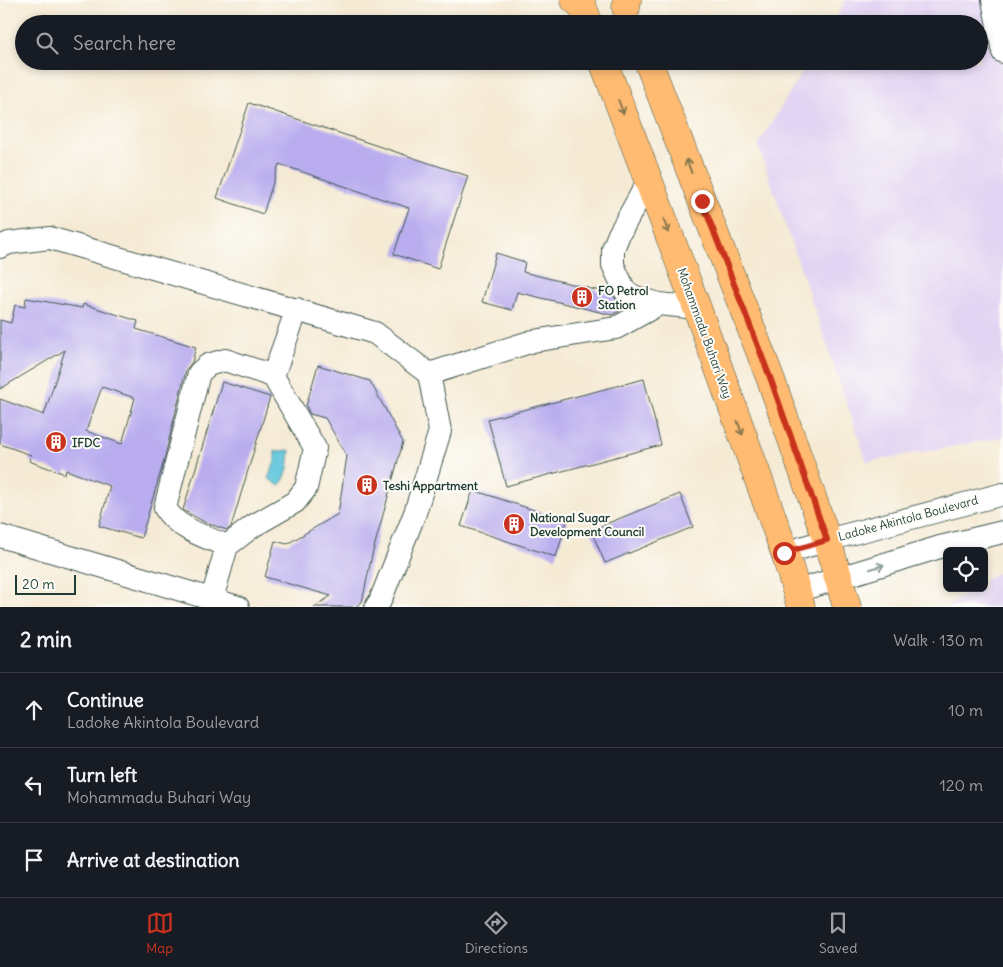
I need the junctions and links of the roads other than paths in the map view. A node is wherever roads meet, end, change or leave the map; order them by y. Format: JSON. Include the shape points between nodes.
{"nodes":[{"id":1,"x":994,"y":0,"type":"edge"},
{"id":2,"x":1003,"y":52,"type":"edge"},
{"id":3,"x":606,"y":70,"type":"edge"},
{"id":4,"x":651,"y":70,"type":"edge"},
{"id":5,"x":649,"y":180,"type":"junction"},
{"id":6,"x":0,"y":247,"type":"edge"},
{"id":7,"x":659,"y":304,"type":"junction"},
{"id":8,"x":697,"y":308,"type":"junction"},
{"id":9,"x":298,"y":309,"type":"junction"},
{"id":10,"x":429,"y":374,"type":"junction"},
{"id":11,"x":273,"y":376,"type":"junction"},
{"id":12,"x":1003,"y":494,"type":"edge"},
{"id":13,"x":1003,"y":532,"type":"edge"},
{"id":14,"x":0,"y":536,"type":"edge"},
{"id":15,"x":827,"y":540,"type":"junction"},
{"id":16,"x":227,"y":546,"type":"junction"},
{"id":17,"x":784,"y":553,"type":"junction"},
{"id":18,"x":840,"y":578,"type":"junction"},
{"id":19,"x":212,"y":599,"type":"junction"},
{"id":20,"x":799,"y":599,"type":"edge"},
{"id":21,"x":238,"y":607,"type":"edge"},
{"id":22,"x":376,"y":607,"type":"edge"},
{"id":23,"x":847,"y":607,"type":"edge"}],
"edges":[{"from":1,"to":2,"type":"street"},
{"from":3,"to":5,"type":"main road","name":"Mohammadu Buhari Way","one_way":true},
{"from":15,"to":4,"type":"main road","one_way":true,"via":[[771,380]]},
{"from":5,"to":7,"type":"street","via":[[619,234],[613,249],[613,265],[625,291]]},
{"from":5,"to":8,"type":"main road","name":"Mohammadu Buhari Way","one_way":true},
{"from":6,"to":9,"type":"street","via":[[50,238]]},
{"from":7,"to":8,"type":"street"},
{"from":7,"to":10,"type":"street","via":[[616,328],[533,342]]},
{"from":8,"to":17,"type":"main road","name":"Mohammadu Buhari Way","one_way":true},
{"from":9,"to":10,"type":"street","via":[[375,333]]},
{"from":9,"to":11,"type":"street"},
{"from":10,"to":22,"type":"street","via":[[440,432],[415,513]]},
{"from":11,"to":16,"type":"street","via":[[315,448],[306,488],[295,502],[253,526]]},
{"from":11,"to":16,"type":"street","via":[[225,360],[208,366],[199,374],[165,508],[179,524]]},
{"from":12,"to":15,"type":"street","name":"Ladoke Akintola Boulevard"},
{"from":18,"to":13,"type":"street","one_way":true,"via":[[940,547]]},
{"from":14,"to":19,"type":"street"},
{"from":15,"to":17,"type":"street","name":"Ladoke Akintola Boulevard"},
{"from":15,"to":18,"type":"main road"},
{"from":16,"to":19,"type":"street"},
{"from":17,"to":20,"type":"main road","name":"Mohammadu Buhari Way"},
{"from":18,"to":20,"type":"street"},
{"from":18,"to":23,"type":"main road"},
{"from":19,"to":21,"type":"street"}]}
